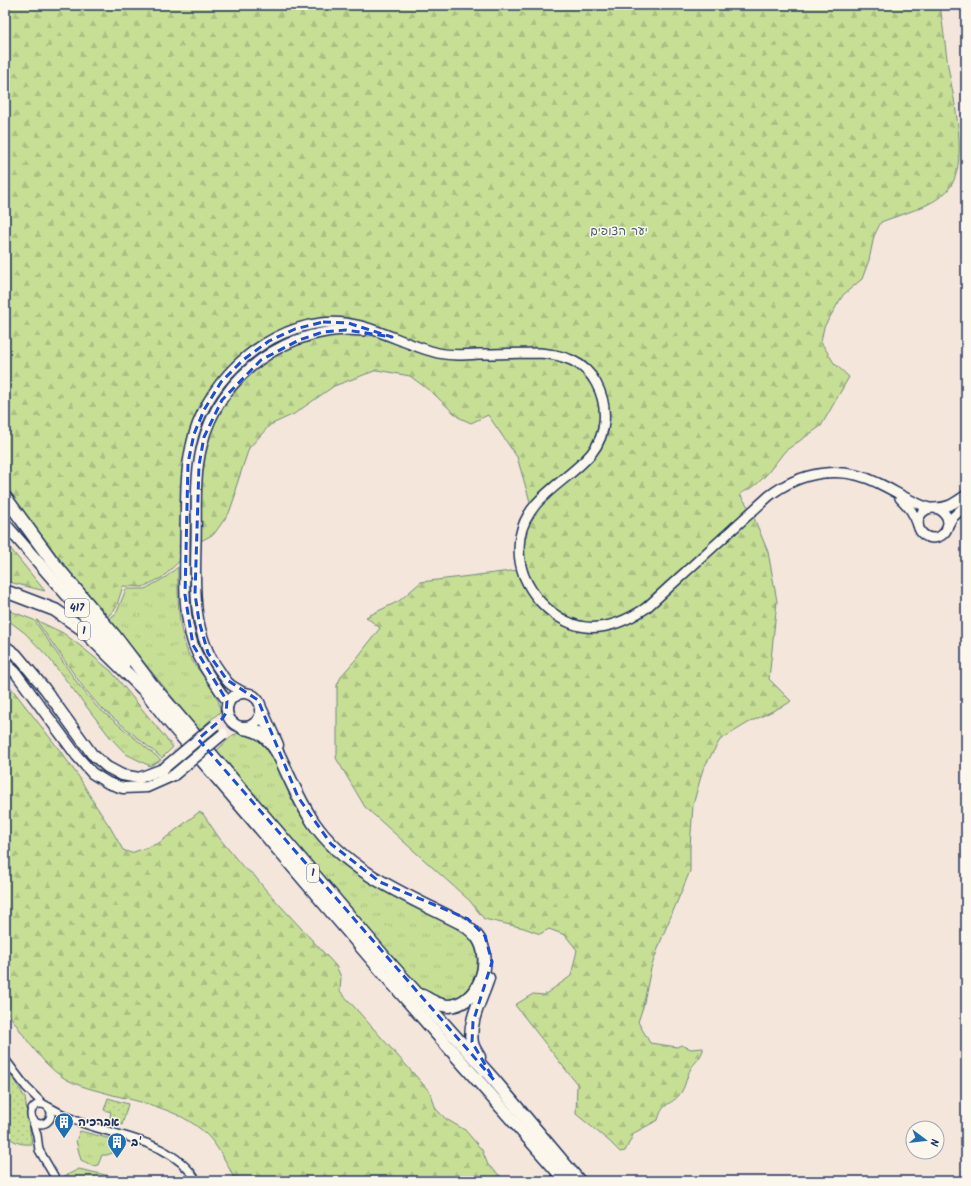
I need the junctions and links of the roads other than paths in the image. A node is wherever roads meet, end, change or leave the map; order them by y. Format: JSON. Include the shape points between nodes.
{"nodes":[{"id":1,"x":392,"y":337,"type":"junction"},
{"id":2,"x":888,"y":488,"type":"junction"},
{"id":3,"x":966,"y":496,"type":"edge"},
{"id":4,"x":5,"y":497,"type":"edge"},
{"id":5,"x":5,"y":505,"type":"edge"},
{"id":6,"x":966,"y":505,"type":"edge"},
{"id":7,"x":932,"y":508,"type":"junction"},
{"id":8,"x":5,"y":524,"type":"edge"},
{"id":9,"x":918,"y":526,"type":"junction"},
{"id":10,"x":947,"y":527,"type":"junction"},
{"id":11,"x":52,"y":561,"type":"junction"},
{"id":12,"x":5,"y":592,"type":"edge"},
{"id":13,"x":5,"y":646,"type":"edge"},
{"id":14,"x":5,"y":663,"type":"edge"},
{"id":15,"x":147,"y":693,"type":"junction"},
{"id":16,"x":244,"y":693,"type":"junction"},
{"id":17,"x":261,"y":710,"type":"junction"},
{"id":18,"x":226,"y":711,"type":"junction"},
{"id":19,"x":240,"y":727,"type":"junction"},
{"id":20,"x":289,"y":778,"type":"junction"},
{"id":21,"x":414,"y":898,"type":"junction"},
{"id":22,"x":386,"y":959,"type":"junction"},
{"id":23,"x":5,"y":1059,"type":"edge"},
{"id":24,"x":494,"y":1080,"type":"junction"},
{"id":25,"x":24,"y":1084,"type":"junction"},
{"id":26,"x":46,"y":1106,"type":"junction"},
{"id":27,"x":32,"y":1116,"type":"junction"},
{"id":28,"x":69,"y":1117,"type":"junction"},
{"id":29,"x":49,"y":1121,"type":"junction"},
{"id":30,"x":38,"y":1143,"type":"junction"},
{"id":31,"x":57,"y":1181,"type":"edge"},
{"id":32,"x":197,"y":1181,"type":"edge"},
{"id":33,"x":566,"y":1181,"type":"edge"},
{"id":34,"x":579,"y":1181,"type":"edge"}],
"edges":[{"from":1,"to":2,"type":"street","via":[[454,355],[540,352],[555,354],[574,361],[595,381],[603,398],[604,411],[604,424],[599,441],[586,458],[533,507],[524,523],[519,542],[522,571],[533,593],[551,612],[571,624],[593,627],[616,624],[646,608],[770,495],[804,477],[838,472],[865,478]]},
{"from":1,"to":16,"type":"street","via":[[358,331],[323,332],[274,350],[250,368],[230,389],[208,426],[201,447],[196,488],[195,594],[204,641],[215,665],[231,685]]},
{"from":1,"to":18,"type":"street","via":[[365,327],[336,322],[307,325],[281,335],[254,351],[226,377],[212,394],[198,422],[191,445],[186,488],[185,595],[193,645],[206,671],[227,701]]},
{"from":2,"to":7,"type":"street"},
{"from":2,"to":9,"type":"street","via":[[910,508]]},
{"from":3,"to":7,"type":"street","via":[[951,506]]},
{"from":4,"to":11,"type":"highway","number":"1"},
{"from":5,"to":11,"type":"main road"},
{"from":6,"to":10,"type":"street","via":[[952,518]]},
{"from":7,"to":9,"type":"street","via":[[923,512]]},
{"from":7,"to":10,"type":"street","via":[[940,510],[946,517]]},
{"from":8,"to":15,"type":"main road","number":"417"},
{"from":9,"to":10,"type":"street","via":[[921,533],[930,538],[941,536]]},
{"from":11,"to":22,"type":"highway","number":"1","via":[[152,685]]},
{"from":12,"to":15,"type":"highway","number":"1","via":[[55,610],[81,628]]},
{"from":13,"to":18,"type":"main road","bridge":true,"via":[[16,654],[45,689],[92,754],[107,767],[122,775],[139,778],[163,769],[215,725]]},
{"from":14,"to":19,"type":"main road","bridge":true,"via":[[92,773],[108,783],[124,788],[147,787],[174,775],[223,734]]},
{"from":15,"to":33,"type":"highway","number":"1","via":[[387,977]]},
{"from":16,"to":17,"type":"main road","via":[[258,700]]},
{"from":16,"to":18,"type":"main road","via":[[230,699]]},
{"from":17,"to":19,"type":"main road","via":[[258,721],[249,727]]},
{"from":17,"to":20,"type":"highway"},
{"from":18,"to":19,"type":"main road","via":[[230,721]]},
{"from":19,"to":20,"type":"highway","via":[[253,729],[266,738],[278,754]]},
{"from":20,"to":21,"type":"highway","via":[[313,821],[331,844],[367,874]]},
{"from":21,"to":22,"type":"highway","via":[[463,924],[479,939],[485,956],[482,978],[466,999],[444,1005],[430,1001],[422,995]]},
{"from":21,"to":24,"type":"highway","via":[[468,920],[481,930],[488,941],[492,962],[473,1022],[472,1042]]},
{"from":22,"to":24,"type":"highway","number":"1"},
{"from":23,"to":25,"type":"street"},
{"from":24,"to":34,"type":"highway","number":"1"},
{"from":25,"to":26,"type":"street"},
{"from":25,"to":27,"type":"street","via":[[31,1101]]},
{"from":26,"to":27,"type":"street","via":[[34,1106]]},
{"from":26,"to":28,"type":"street"},
{"from":26,"to":29,"type":"street","via":[[51,1113]]},
{"from":27,"to":29,"type":"street","via":[[34,1122],[41,1124]]},
{"from":27,"to":30,"type":"street"},
{"from":28,"to":29,"type":"street"},
{"from":28,"to":32,"type":"street","via":[[161,1148],[185,1165]]},
{"from":29,"to":30,"type":"street"},
{"from":30,"to":31,"type":"street","via":[[42,1156]]}]}
